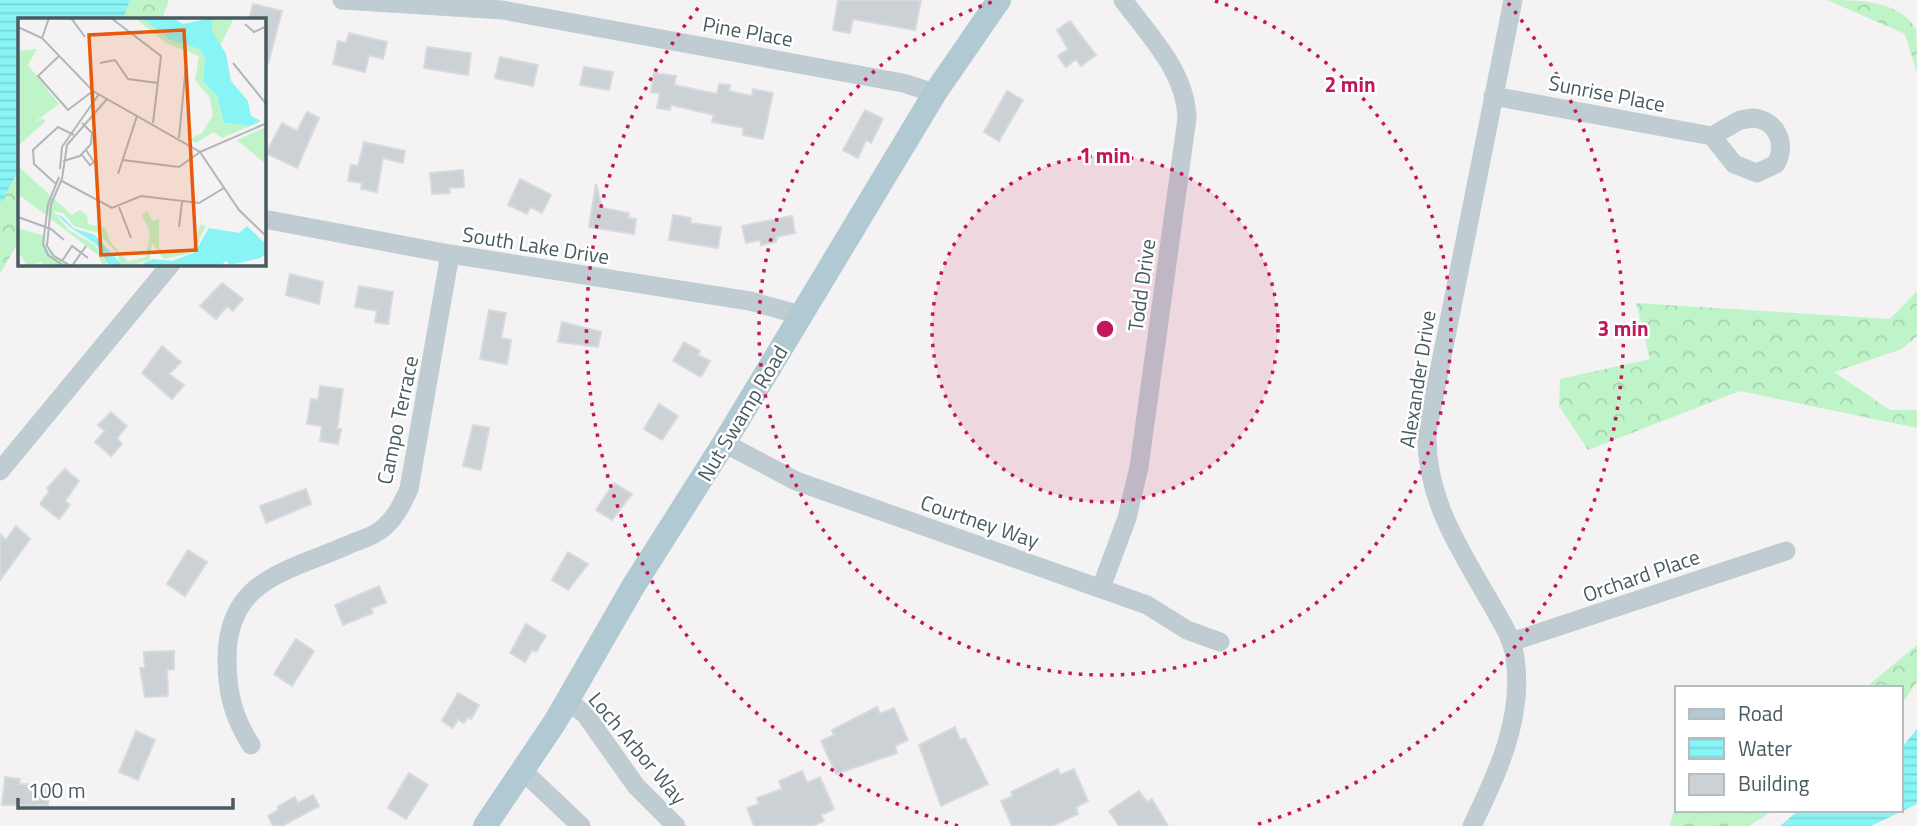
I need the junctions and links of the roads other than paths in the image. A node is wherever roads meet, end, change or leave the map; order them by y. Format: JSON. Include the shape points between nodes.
{"nodes":[{"id":1,"x":342,"y":0,"type":"edge"},
{"id":2,"x":999,"y":0,"type":"edge"},
{"id":3,"x":1123,"y":0,"type":"edge"},
{"id":4,"x":1513,"y":0,"type":"edge"},
{"id":5,"x":935,"y":93,"type":"junction"},
{"id":6,"x":1493,"y":96,"type":"junction"},
{"id":7,"x":1712,"y":136,"type":"dead end"},
{"id":8,"x":266,"y":219,"type":"edge"},
{"id":9,"x":450,"y":254,"type":"junction"},
{"id":10,"x":169,"y":266,"type":"edge"},
{"id":11,"x":800,"y":316,"type":"junction"},
{"id":12,"x":724,"y":443,"type":"junction"},
{"id":13,"x":0,"y":471,"type":"edge"},
{"id":14,"x":1786,"y":551,"type":"dead end"},
{"id":15,"x":1101,"y":588,"type":"junction"},
{"id":16,"x":1220,"y":642,"type":"dead end"},
{"id":17,"x":1511,"y":642,"type":"junction"},
{"id":18,"x":566,"y":700,"type":"junction"},
{"id":19,"x":251,"y":746,"type":"dead end"},
{"id":20,"x":524,"y":772,"type":"junction"},
{"id":21,"x":492,"y":823,"type":"edge"},
{"id":22,"x":581,"y":826,"type":"edge"},
{"id":23,"x":676,"y":826,"type":"edge"},
{"id":24,"x":1472,"y":826,"type":"edge"}],
"edges":[{"from":1,"to":5,"type":"street","name":"Pine Place","via":[[502,10],[903,83]]},
{"from":2,"to":5,"type":"main road","name":"Nut Swamp Road"},
{"from":3,"to":15,"type":"street","name":"Todd Drive","via":[[1176,74],[1187,118],[1139,467],[1127,518]]},
{"from":4,"to":6,"type":"street","name":"Alexander Drive"},
{"from":5,"to":11,"type":"main road","name":"Nut Swamp Road"},
{"from":6,"to":7,"type":"street","name":"Sunrise Place"},
{"from":6,"to":17,"type":"street","name":"Alexander Drive","via":[[1433,397],[1427,450],[1438,508]]},
{"from":8,"to":9,"type":"street","name":"South Lake Drive"},
{"from":9,"to":11,"type":"street","name":"South Lake Drive","via":[[750,301]]},
{"from":9,"to":19,"type":"street","name":"Campo Terrace","via":[[409,489],[400,507],[379,532],[258,584],[235,613],[227,647],[229,694],[238,725]]},
{"from":10,"to":13,"type":"street"},
{"from":11,"to":12,"type":"main road","name":"Nut Swamp Road"},
{"from":12,"to":15,"type":"street","name":"Courtney Way","via":[[796,481]]},
{"from":12,"to":18,"type":"main road","name":"Nut Swamp Road"},
{"from":14,"to":17,"type":"street","name":"Orchard Place"},
{"from":15,"to":16,"type":"street","name":"Courtney Way","via":[[1147,605],[1187,630]]},
{"from":17,"to":24,"type":"street","name":"Alexander Drive","via":[[1517,684],[1512,722],[1497,772]]},
{"from":18,"to":20,"type":"main road","name":"Nut Swamp Road"},
{"from":18,"to":23,"type":"street","name":"Loch Arbor Way","via":[[585,714],[636,786]]},
{"from":20,"to":21,"type":"main road","name":"Nut Swamp Road","via":[[504,796]]},
{"from":20,"to":22,"type":"street"}]}
